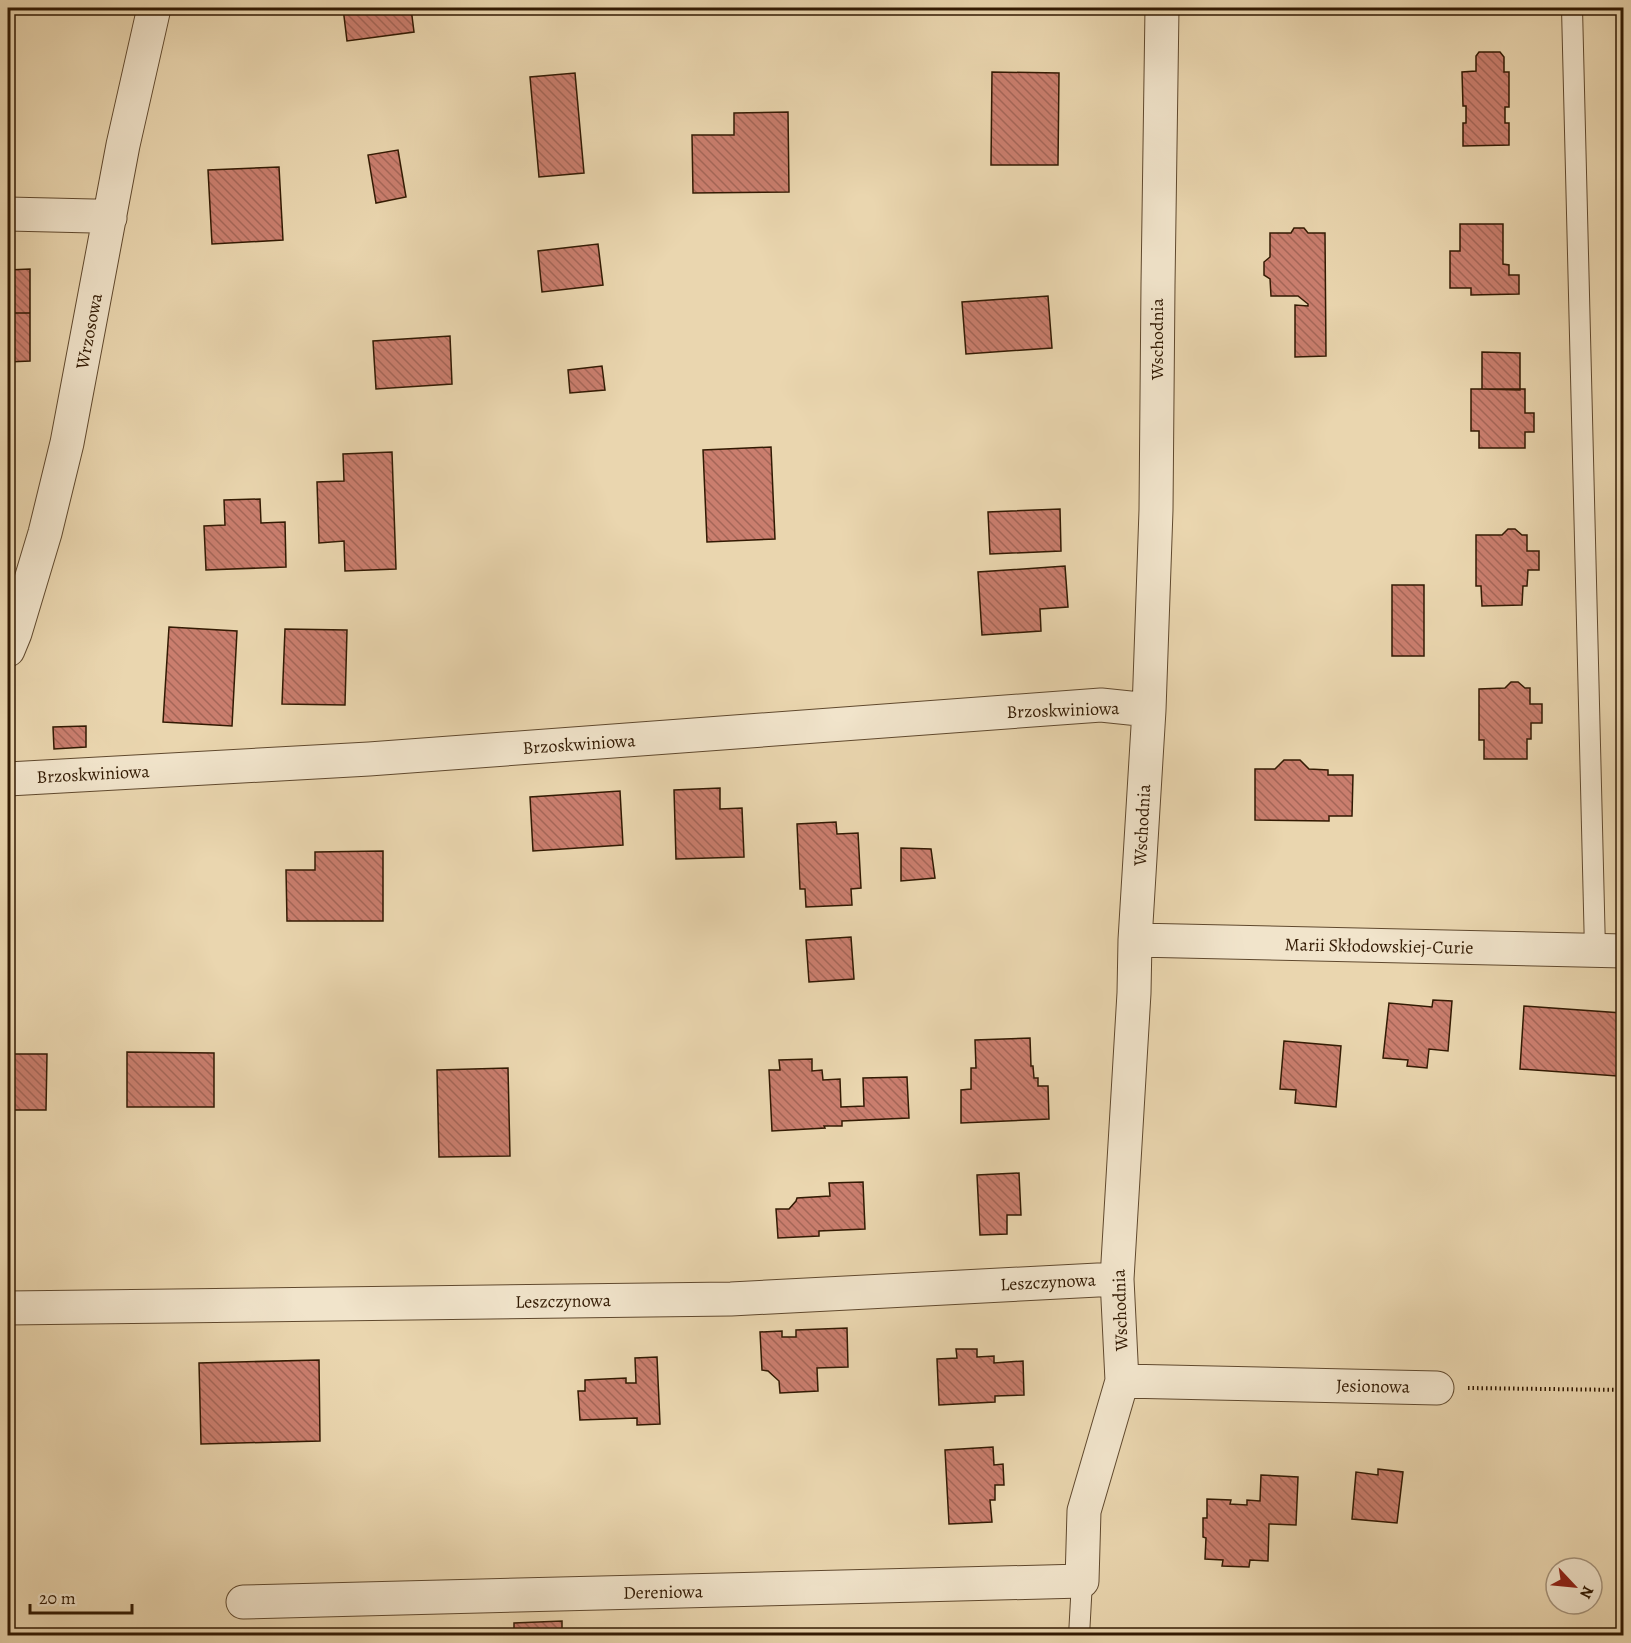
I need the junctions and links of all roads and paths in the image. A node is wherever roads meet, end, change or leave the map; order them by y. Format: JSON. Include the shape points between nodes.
{"nodes":[{"id":1,"x":154,"y":8,"type":"edge"},
{"id":2,"x":1162,"y":8,"type":"edge"},
{"id":3,"x":1572,"y":8,"type":"edge"},
{"id":4,"x":8,"y":214,"type":"edge"},
{"id":5,"x":110,"y":218,"type":"junction"},
{"id":6,"x":8,"y":650,"type":"edge"},
{"id":7,"x":1149,"y":710,"type":"junction"},
{"id":8,"x":8,"y":779,"type":"edge"},
{"id":9,"x":1135,"y":940,"type":"junction"},
{"id":10,"x":1609,"y":951,"type":"edge"},
{"id":11,"x":1117,"y":1279,"type":"junction"},
{"id":12,"x":8,"y":1308,"type":"edge"},
{"id":13,"x":1122,"y":1381,"type":"junction"},
{"id":14,"x":1437,"y":1388,"type":"joint"},
{"id":15,"x":1623,"y":1390,"type":"edge"},
{"id":16,"x":1082,"y":1581,"type":"junction"},
{"id":17,"x":243,"y":1602,"type":"dead end"},
{"id":18,"x":1079,"y":1635,"type":"edge"}],
"edges":[{"from":1,"to":5,"type":"street","name":"Wrzosowa"},
{"from":2,"to":7,"type":"street","name":"Wschodnia","via":[[1156,510]]},
{"from":3,"to":10,"type":"lane"},
{"from":4,"to":5,"type":"street"},
{"from":5,"to":6,"type":"street","name":"Wrzosowa","via":[[67,443],[45,533]]},
{"from":7,"to":8,"type":"street","name":"Brzoskwiniowa","via":[[1101,705],[369,759]]},
{"from":7,"to":9,"type":"street","name":"Wschodnia"},
{"from":9,"to":10,"type":"street","name":"Marii Skłodowskiej-Curie"},
{"from":9,"to":11,"type":"street","name":"Wschodnia"},
{"from":11,"to":12,"type":"street","name":"Leszczynowa","via":[[731,1299]]},
{"from":11,"to":13,"type":"street","name":"Wschodnia"},
{"from":13,"to":14,"type":"street","name":"Jesionowa"},
{"from":13,"to":16,"type":"street","name":"Wschodnia","via":[[1084,1511]]},
{"from":14,"to":15,"type":"path"},
{"from":16,"to":17,"type":"street","name":"Dereniowa"},
{"from":16,"to":18,"type":"lane","name":"Wschodnia"}]}
